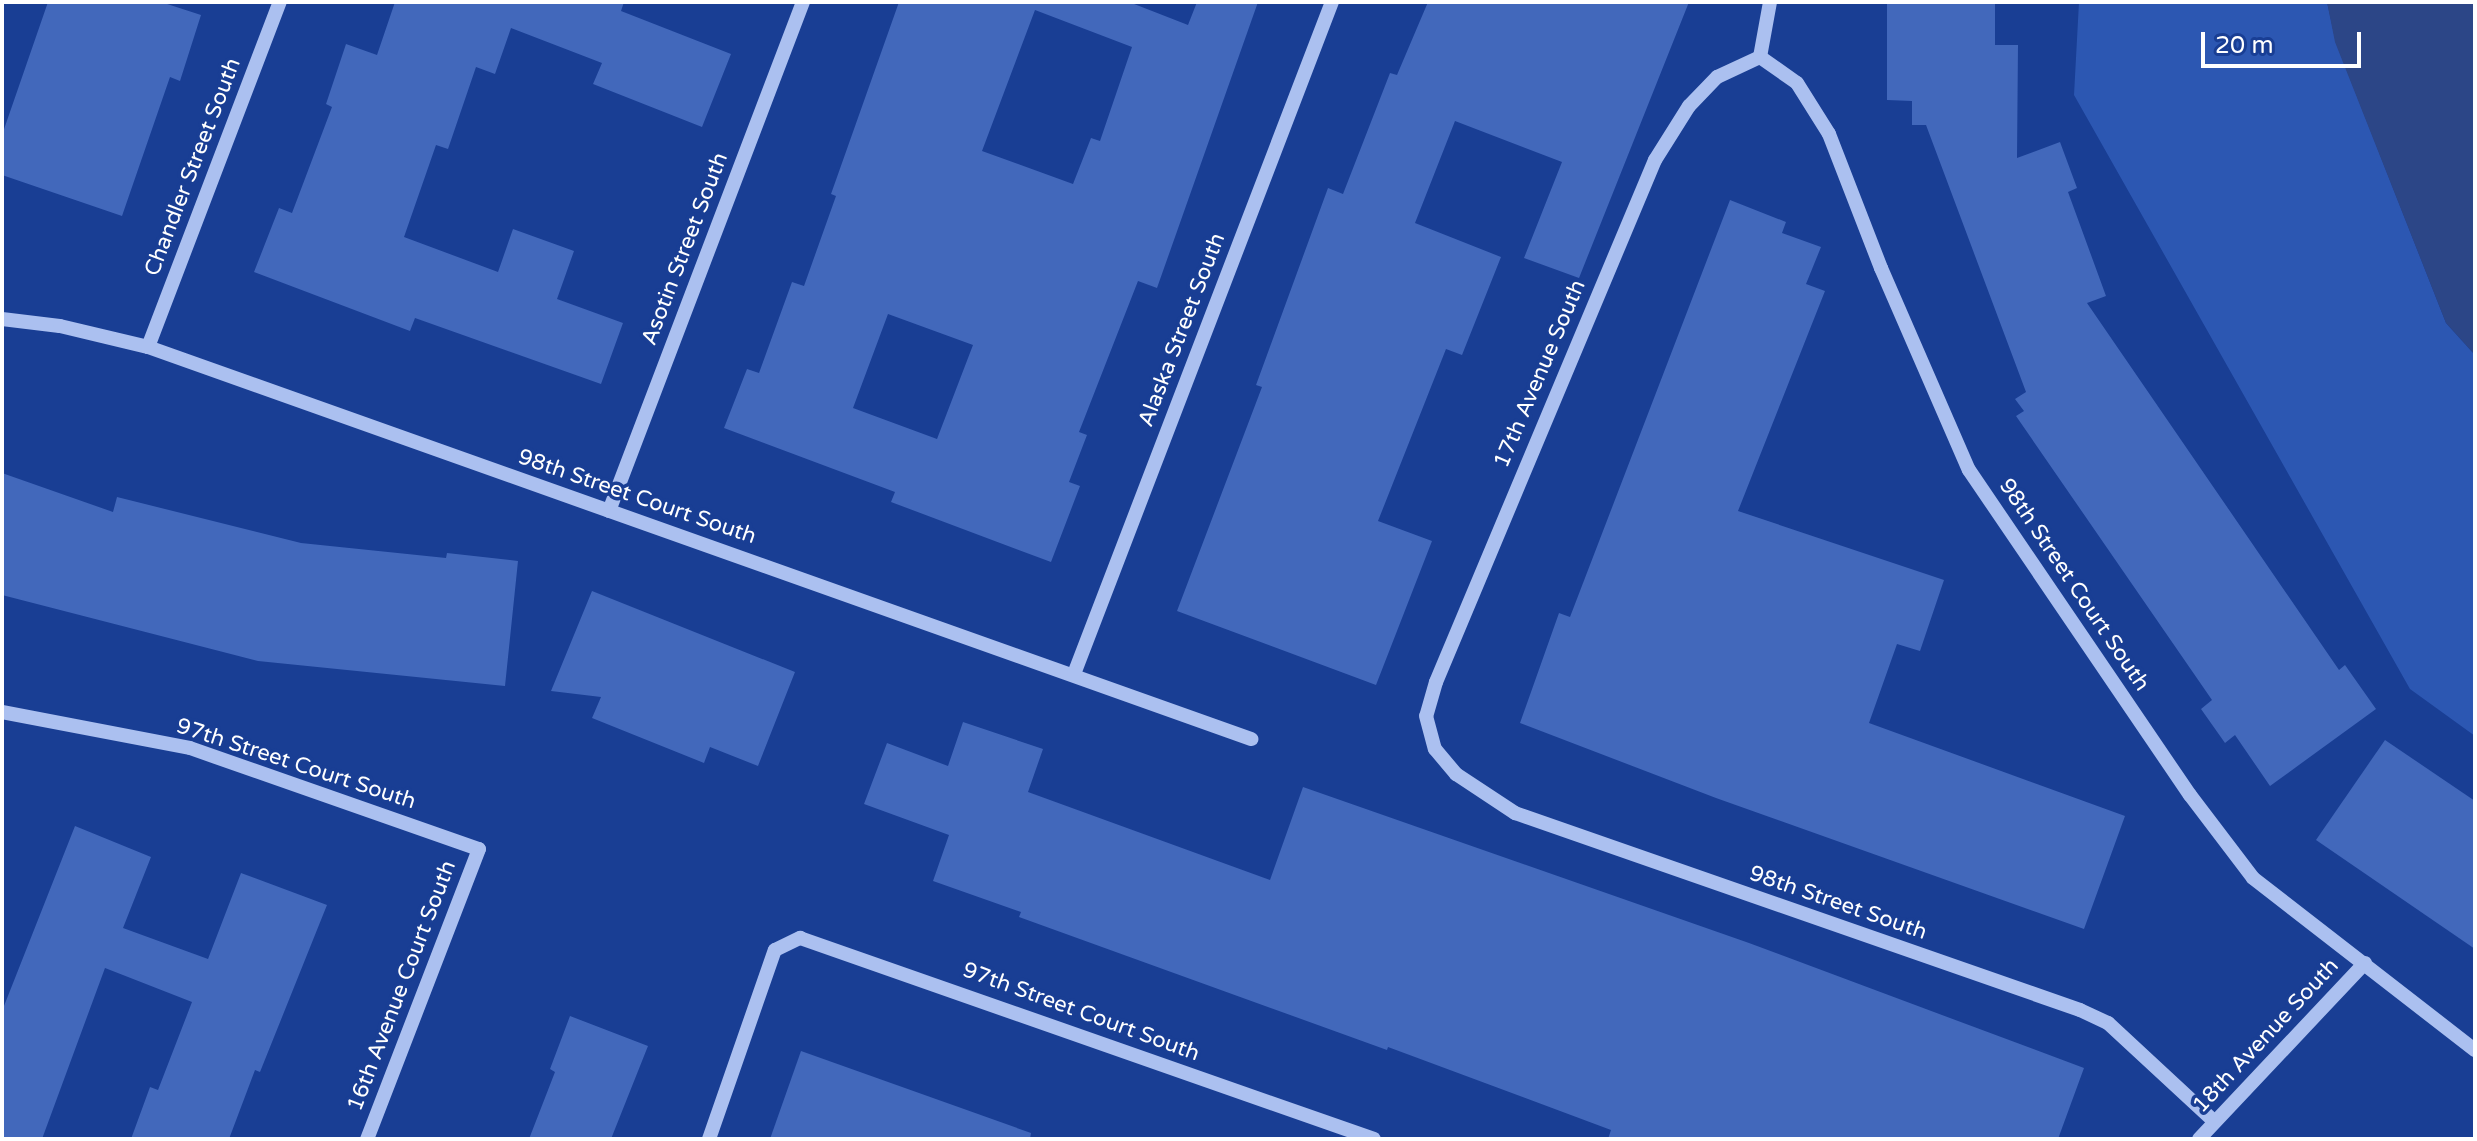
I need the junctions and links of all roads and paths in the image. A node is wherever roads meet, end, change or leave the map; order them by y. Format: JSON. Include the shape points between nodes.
{"nodes":[{"id":1,"x":280,"y":2,"type":"edge"},
{"id":2,"x":803,"y":2,"type":"edge"},
{"id":3,"x":1332,"y":2,"type":"edge"},
{"id":4,"x":1770,"y":2,"type":"edge"},
{"id":5,"x":1760,"y":57,"type":"junction"},
{"id":6,"x":2,"y":319,"type":"edge"},
{"id":7,"x":148,"y":347,"type":"junction"},
{"id":8,"x":609,"y":511,"type":"junction"},
{"id":9,"x":1074,"y":674,"type":"junction"},
{"id":10,"x":2,"y":712,"type":"edge"},
{"id":11,"x":1251,"y":739,"type":"dead end"},
{"id":12,"x":1435,"y":749,"type":"joint"},
{"id":13,"x":479,"y":849,"type":"joint"},
{"id":14,"x":2365,"y":963,"type":"junction"},
{"id":15,"x":2475,"y":1050,"type":"edge"},
{"id":16,"x":2214,"y":1121,"type":"junction"},
{"id":17,"x":367,"y":1139,"type":"edge"},
{"id":18,"x":709,"y":1139,"type":"edge"},
{"id":19,"x":1374,"y":1139,"type":"edge"},
{"id":20,"x":2199,"y":1139,"type":"edge"}],
"edges":[{"from":1,"to":7,"type":"street","name":"Chandler Street South"},
{"from":2,"to":8,"type":"street","name":"Asotin Street South"},
{"from":3,"to":9,"type":"street","name":"Alaska Street South"},
{"from":4,"to":5,"type":"street"},
{"from":5,"to":12,"type":"street","name":"17th Avenue South","via":[[1717,77],[1689,106],[1655,160],[1436,682],[1426,716]]},
{"from":5,"to":14,"type":"street","name":"98th Street Court South","via":[[1797,83],[1829,134],[1969,470],[2190,795],[2253,878]]},
{"from":6,"to":7,"type":"street","name":"98th Street Court South","via":[[60,326]]},
{"from":7,"to":8,"type":"street","name":"98th Street Court South"},
{"from":8,"to":9,"type":"street","name":"98th Street Court South"},
{"from":9,"to":11,"type":"street","name":"98th Street Court South"},
{"from":10,"to":13,"type":"street","name":"97th Street Court South","via":[[190,748]]},
{"from":12,"to":16,"type":"street","name":"98th Street South","via":[[1456,774],[1515,813],[2108,1023]]},
{"from":13,"to":17,"type":"street","name":"16th Avenue Court South"},
{"from":14,"to":15,"type":"street","name":"98th Street Court South"},
{"from":14,"to":16,"type":"street","name":"18th Avenue South"},
{"from":16,"to":20,"type":"street","name":"18th Avenue South"},
{"from":18,"to":19,"type":"street","name":"97th Street Court South","via":[[775,950],[800,938]]}]}
